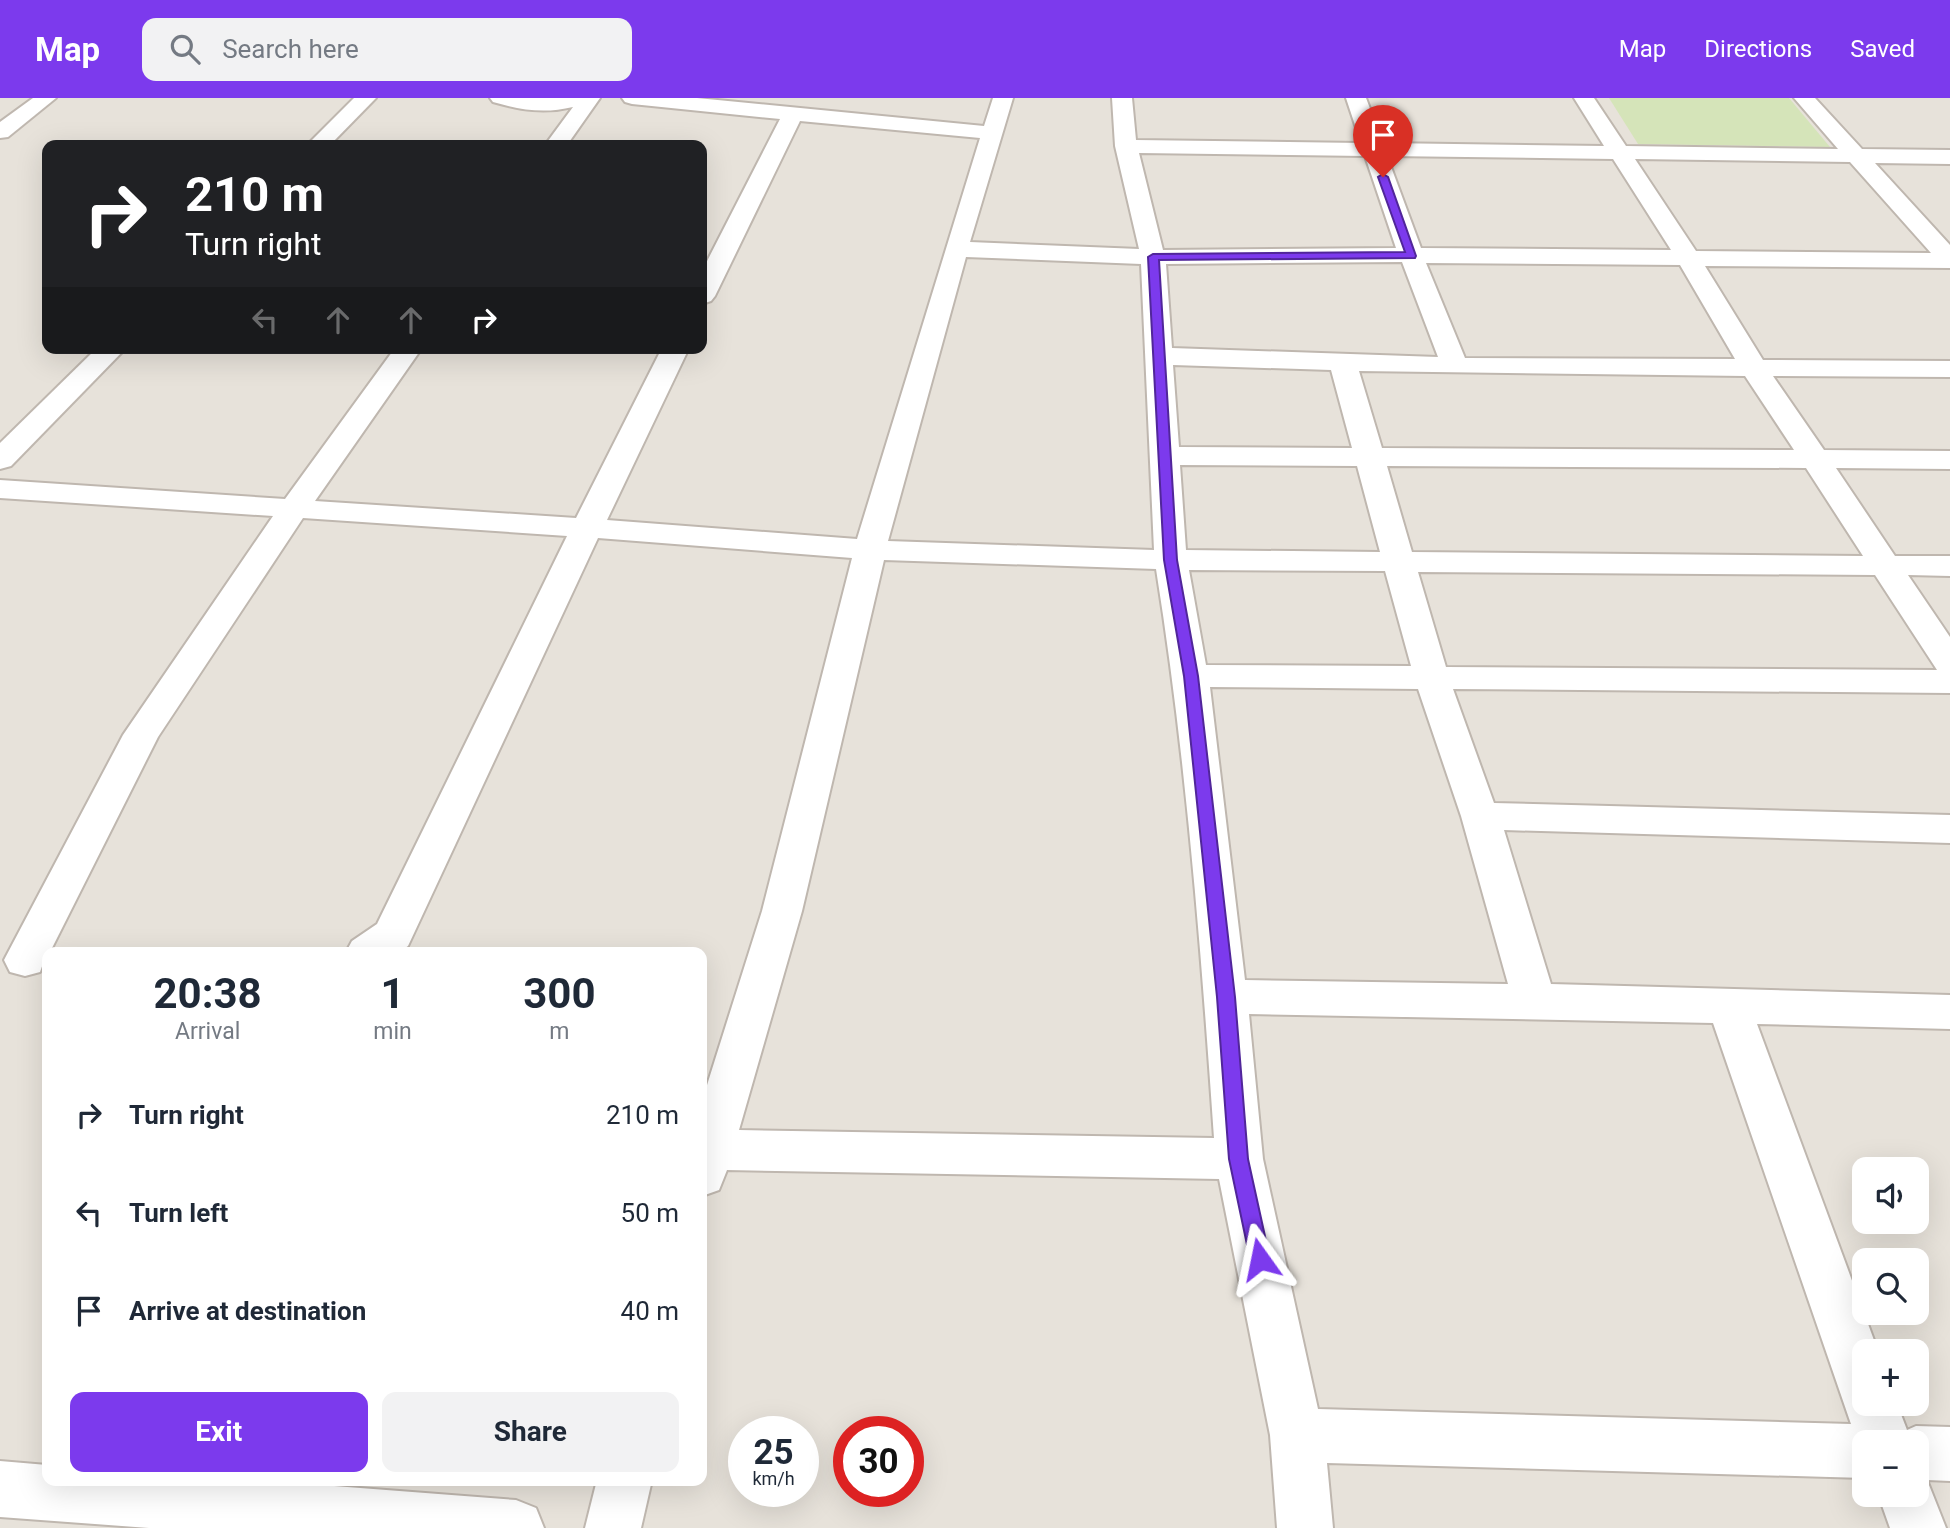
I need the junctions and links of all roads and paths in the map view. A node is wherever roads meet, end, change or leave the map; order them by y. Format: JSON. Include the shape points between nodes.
{"nodes":[{"id":1,"x":46,"y":98,"type":"edge"},
{"id":2,"x":366,"y":98,"type":"edge"},
{"id":3,"x":500,"y":98,"type":"edge"},
{"id":4,"x":582,"y":98,"type":"edge"},
{"id":5,"x":590,"y":98,"type":"edge"},
{"id":6,"x":632,"y":98,"type":"edge"},
{"id":7,"x":1003,"y":98,"type":"edge"},
{"id":8,"x":1122,"y":98,"type":"edge"},
{"id":9,"x":1356,"y":98,"type":"edge"},
{"id":10,"x":1584,"y":98,"type":"edge"},
{"id":11,"x":1804,"y":98,"type":"edge"},
{"id":12,"x":793,"y":113,"type":"junction"},
{"id":13,"x":0,"y":132,"type":"edge"},
{"id":14,"x":994,"y":133,"type":"junction"},
{"id":15,"x":323,"y":140,"type":"edge"},
{"id":16,"x":559,"y":140,"type":"edge"},
{"id":17,"x":1126,"y":146,"type":"junction"},
{"id":18,"x":1374,"y":150,"type":"junction"},
{"id":19,"x":1621,"y":152,"type":"junction"},
{"id":20,"x":1857,"y":157,"type":"junction"},
{"id":21,"x":1950,"y":157,"type":"edge"},
{"id":22,"x":956,"y":249,"type":"junction"},
{"id":23,"x":1411,"y":256,"type":"junction"},
{"id":24,"x":1153,"y":257,"type":"junction"},
{"id":25,"x":1689,"y":259,"type":"junction"},
{"id":26,"x":1950,"y":260,"type":"edge"},
{"id":27,"x":707,"y":286,"type":"edge"},
{"id":28,"x":107,"y":354,"type":"edge"},
{"id":29,"x":405,"y":354,"type":"edge"},
{"id":30,"x":673,"y":354,"type":"edge"},
{"id":31,"x":1157,"y":356,"type":"junction"},
{"id":32,"x":1343,"y":362,"type":"junction"},
{"id":33,"x":1455,"y":366,"type":"junction"},
{"id":34,"x":1754,"y":368,"type":"junction"},
{"id":35,"x":1950,"y":369,"type":"edge"},
{"id":36,"x":1163,"y":456,"type":"junction"},
{"id":37,"x":1371,"y":457,"type":"junction"},
{"id":38,"x":1814,"y":459,"type":"junction"},
{"id":39,"x":0,"y":460,"type":"edge"},
{"id":40,"x":1950,"y":460,"type":"edge"},
{"id":41,"x":0,"y":489,"type":"edge"},
{"id":42,"x":295,"y":507,"type":"junction"},
{"id":43,"x":587,"y":528,"type":"junction"},
{"id":44,"x":870,"y":550,"type":"junction"},
{"id":45,"x":1171,"y":560,"type":"junction"},
{"id":46,"x":1399,"y":563,"type":"junction"},
{"id":47,"x":1883,"y":564,"type":"junction"},
{"id":48,"x":1950,"y":566,"type":"edge"},
{"id":49,"x":1950,"y":663,"type":"edge"},
{"id":50,"x":1191,"y":676,"type":"junction"},
{"id":51,"x":1431,"y":677,"type":"junction"},
{"id":52,"x":1950,"y":682,"type":"edge"},
{"id":53,"x":1480,"y":816,"type":"junction"},
{"id":54,"x":1950,"y":829,"type":"edge"},
{"id":55,"x":375,"y":947,"type":"edge"},
{"id":56,"x":24,"y":960,"type":"edge"},
{"id":57,"x":1226,"y":997,"type":"junction"},
{"id":58,"x":1534,"y":1001,"type":"junction"},
{"id":59,"x":1730,"y":1007,"type":"junction"},
{"id":60,"x":1950,"y":1012,"type":"edge"},
{"id":61,"x":707,"y":1156,"type":"edge"},
{"id":62,"x":1238,"y":1159,"type":"junction"},
{"id":63,"x":707,"y":1163,"type":"edge"},
{"id":64,"x":1852,"y":1350,"type":"edge"},
{"id":65,"x":1297,"y":1435,"type":"junction"},
{"id":66,"x":1852,"y":1451,"type":"edge"},
{"id":67,"x":1929,"y":1453,"type":"edge"},
{"id":68,"x":1950,"y":1454,"type":"edge"},
{"id":69,"x":624,"y":1486,"type":"edge"},
{"id":70,"x":0,"y":1489,"type":"edge"},
{"id":71,"x":1910,"y":1507,"type":"edge"},
{"id":72,"x":516,"y":1528,"type":"edge"},
{"id":73,"x":613,"y":1528,"type":"edge"},
{"id":74,"x":1305,"y":1528,"type":"edge"},
{"id":75,"x":1918,"y":1528,"type":"edge"}],
"edges":[{"from":1,"to":13,"type":"street"},
{"from":2,"to":15,"type":"street"},
{"from":3,"to":4,"type":"street","via":[[549,107]]},
{"from":5,"to":16,"type":"street"},
{"from":6,"to":12,"type":"street"},
{"from":7,"to":14,"type":"street"},
{"from":8,"to":17,"type":"street"},
{"from":9,"to":18,"type":"street"},
{"from":10,"to":19,"type":"street"},
{"from":11,"to":20,"type":"street"},
{"from":12,"to":14,"type":"street"},
{"from":12,"to":27,"type":"street"},
{"from":14,"to":22,"type":"street"},
{"from":17,"to":18,"type":"street"},
{"from":17,"to":24,"type":"street"},
{"from":18,"to":19,"type":"street"},
{"from":18,"to":23,"type":"street"},
{"from":19,"to":20,"type":"street"},
{"from":19,"to":25,"type":"street"},
{"from":20,"to":21,"type":"street"},
{"from":20,"to":26,"type":"street"},
{"from":22,"to":24,"type":"street"},
{"from":22,"to":44,"type":"street"},
{"from":23,"to":24,"type":"street"},
{"from":23,"to":25,"type":"street"},
{"from":23,"to":33,"type":"street"},
{"from":24,"to":31,"type":"street"},
{"from":25,"to":26,"type":"street"},
{"from":25,"to":34,"type":"street"},
{"from":28,"to":39,"type":"street"},
{"from":29,"to":42,"type":"street"},
{"from":30,"to":43,"type":"street"},
{"from":31,"to":32,"type":"street"},
{"from":31,"to":36,"type":"street"},
{"from":32,"to":33,"type":"street"},
{"from":32,"to":37,"type":"street"},
{"from":33,"to":34,"type":"street"},
{"from":34,"to":35,"type":"street"},
{"from":34,"to":38,"type":"street"},
{"from":36,"to":37,"type":"street"},
{"from":36,"to":45,"type":"street"},
{"from":37,"to":38,"type":"street"},
{"from":37,"to":46,"type":"street"},
{"from":38,"to":40,"type":"street"},
{"from":38,"to":47,"type":"street"},
{"from":41,"to":42,"type":"street"},
{"from":42,"to":43,"type":"street"},
{"from":42,"to":56,"type":"street","via":[[141,735]]},
{"from":43,"to":44,"type":"street"},
{"from":43,"to":55,"type":"street","via":[[393,935]]},
{"from":44,"to":45,"type":"street"},
{"from":44,"to":61,"type":"street","via":[[782,911]]},
{"from":45,"to":46,"type":"street"},
{"from":45,"to":50,"type":"street"},
{"from":46,"to":47,"type":"street"},
{"from":46,"to":51,"type":"street"},
{"from":47,"to":48,"type":"street"},
{"from":47,"to":49,"type":"street"},
{"from":50,"to":51,"type":"street"},
{"from":50,"to":57,"type":"street"},
{"from":51,"to":52,"type":"street"},
{"from":51,"to":53,"type":"street"},
{"from":53,"to":54,"type":"street"},
{"from":53,"to":58,"type":"street"},
{"from":57,"to":58,"type":"street"},
{"from":57,"to":62,"type":"street"},
{"from":58,"to":59,"type":"street"},
{"from":59,"to":60,"type":"street"},
{"from":59,"to":64,"type":"street"},
{"from":62,"to":63,"type":"street"},
{"from":62,"to":65,"type":"street"},
{"from":65,"to":66,"type":"street"},
{"from":65,"to":74,"type":"street"},
{"from":67,"to":68,"type":"street"},
{"from":69,"to":73,"type":"street"},
{"from":70,"to":72,"type":"street"},
{"from":71,"to":75,"type":"street"}]}
